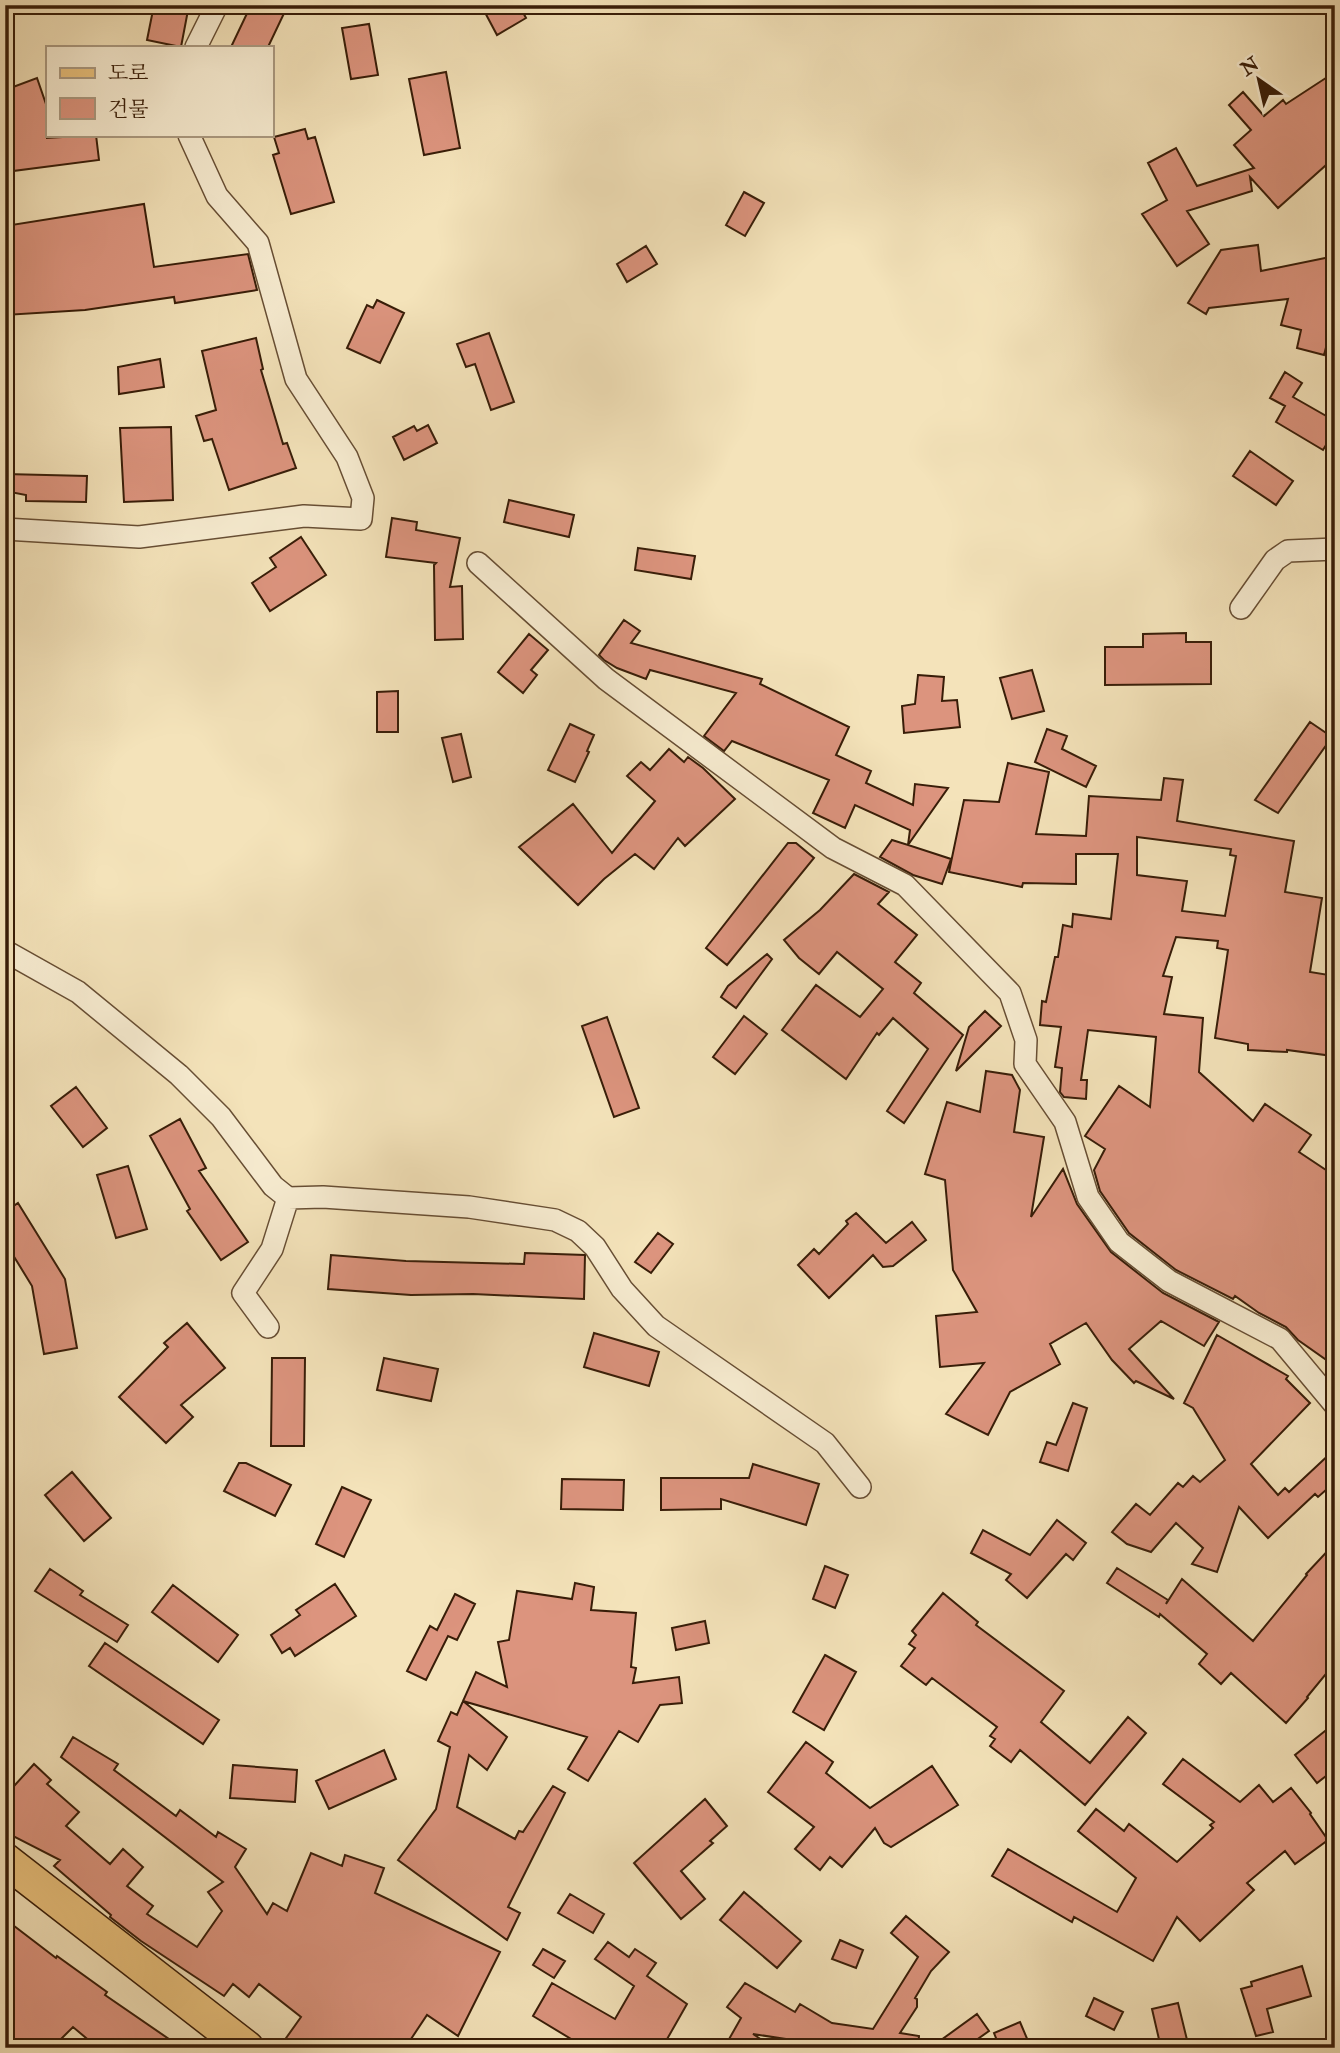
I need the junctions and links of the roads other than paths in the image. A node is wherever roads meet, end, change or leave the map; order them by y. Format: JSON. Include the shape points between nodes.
{"nodes":[{"id":1,"x":217,"y":5,"type":"edge"},
{"id":2,"x":196,"y":46,"type":"edge"},
{"id":3,"x":190,"y":136,"type":"edge"},
{"id":4,"x":5,"y":529,"type":"edge"},
{"id":5,"x":1335,"y":549,"type":"edge"},
{"id":6,"x":478,"y":563,"type":"dead end"},
{"id":7,"x":1241,"y":608,"type":"dead end"},
{"id":8,"x":5,"y":951,"type":"edge"},
{"id":9,"x":288,"y":1198,"type":"junction"},
{"id":10,"x":268,"y":1327,"type":"dead end"},
{"id":11,"x":1335,"y":1405,"type":"edge"},
{"id":12,"x":860,"y":1487,"type":"dead end"},
{"id":13,"x":8,"y":1868,"type":"edge"},
{"id":14,"x":247,"y":2048,"type":"edge"}],
"edges":[{"from":1,"to":2,"type":"street"},
{"from":3,"to":4,"type":"street","via":[[217,196],[258,243],[296,379],[347,457],[363,498],[361,519],[304,516],[139,537]]},
{"from":5,"to":7,"type":"street","via":[[1288,551],[1275,560]]},
{"from":6,"to":11,"type":"street","via":[[606,679],[833,848],[905,885],[1010,993],[1026,1040],[1025,1064],[1065,1122],[1088,1197],[1119,1242],[1169,1281],[1280,1339]]},
{"from":8,"to":9,"type":"street","via":[[78,992],[179,1075],[221,1117],[273,1186]]},
{"from":9,"to":10,"type":"street","via":[[271,1249],[243,1293]]},
{"from":9,"to":12,"type":"street","via":[[470,1207],[555,1220],[578,1231],[656,1326],[825,1443]]},
{"from":13,"to":14,"type":"main road"}]}
